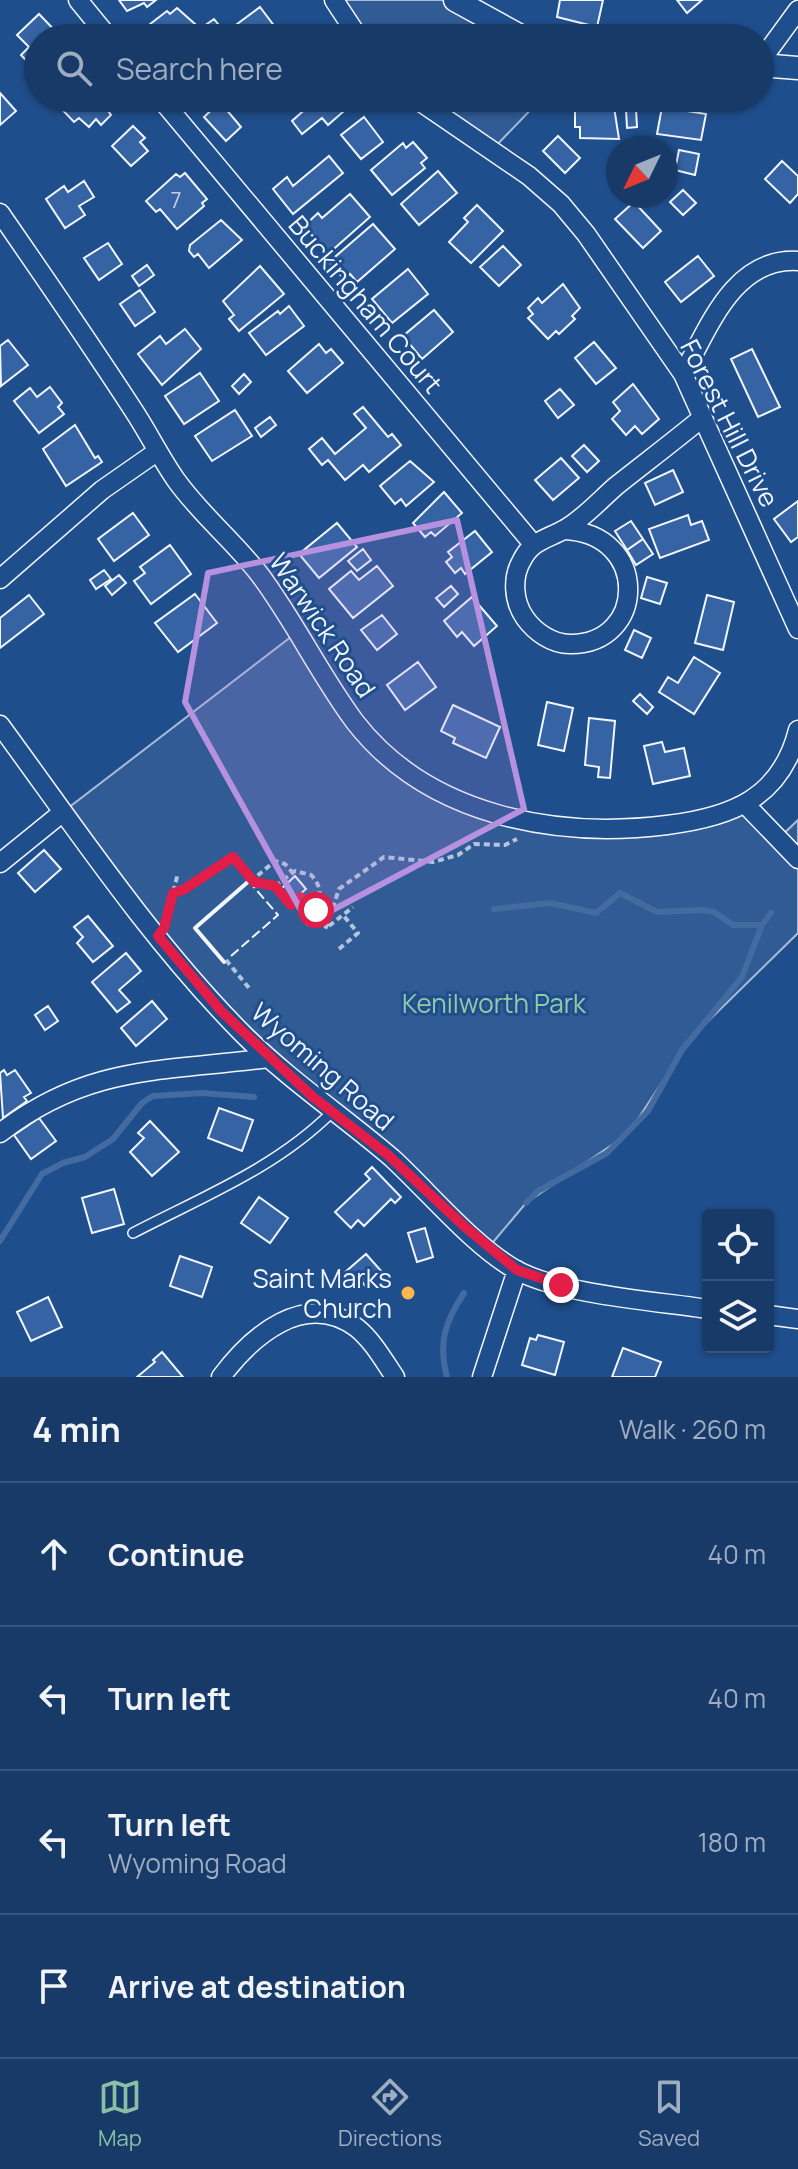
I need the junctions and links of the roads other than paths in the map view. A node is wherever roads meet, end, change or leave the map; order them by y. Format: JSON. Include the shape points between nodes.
{"nodes":[{"id":1,"x":78,"y":0,"type":"edge"},
{"id":2,"x":334,"y":0,"type":"edge"},
{"id":3,"x":455,"y":0,"type":"edge"},
{"id":4,"x":798,"y":10,"type":"edge"},
{"id":5,"x":98,"y":24,"type":"edge"},
{"id":6,"x":350,"y":24,"type":"edge"},
{"id":7,"x":499,"y":24,"type":"edge"},
{"id":8,"x":774,"y":44,"type":"edge"},
{"id":9,"x":774,"y":65,"type":"edge"},
{"id":10,"x":798,"y":68,"type":"edge"},
{"id":11,"x":172,"y":112,"type":"edge"},
{"id":12,"x":435,"y":112,"type":"edge"},
{"id":13,"x":0,"y":213,"type":"edge"},
{"id":14,"x":798,"y":261,"type":"edge"},
{"id":15,"x":683,"y":374,"type":"junction"},
{"id":16,"x":702,"y":418,"type":"junction"},
{"id":17,"x":158,"y":451,"type":"junction"},
{"id":18,"x":564,"y":530,"type":"junction"},
{"id":19,"x":533,"y":544,"type":"junction"},
{"id":20,"x":0,"y":579,"type":"edge"},
{"id":21,"x":798,"y":629,"type":"edge"},
{"id":22,"x":0,"y":725,"type":"edge"},
{"id":23,"x":798,"y":730,"type":"edge"},
{"id":24,"x":745,"y":804,"type":"junction"},
{"id":25,"x":63,"y":812,"type":"junction"},
{"id":26,"x":798,"y":859,"type":"edge"},
{"id":27,"x":0,"y":863,"type":"edge"},
{"id":28,"x":268,"y":1058,"type":"junction"},
{"id":29,"x":332,"y":1112,"type":"junction"},
{"id":30,"x":0,"y":1133,"type":"edge"},
{"id":31,"x":133,"y":1233,"type":"dead end"},
{"id":32,"x":517,"y":1270,"type":"junction"},
{"id":33,"x":702,"y":1308,"type":"edge"},
{"id":34,"x":774,"y":1316,"type":"edge"},
{"id":35,"x":798,"y":1319,"type":"edge"},
{"id":36,"x":221,"y":1377,"type":"edge"},
{"id":37,"x":395,"y":1377,"type":"edge"},
{"id":38,"x":482,"y":1377,"type":"edge"}],
"edges":[{"from":1,"to":5,"type":"street"},
{"from":2,"to":6,"type":"street"},
{"from":3,"to":7,"type":"street"},
{"from":4,"to":8,"type":"street"},
{"from":9,"to":10,"type":"street"},
{"from":11,"to":19,"type":"street","name":"Buckingham Court"},
{"from":12,"to":15,"type":"street","name":"Forest Hill Drive","via":[[561,204]]},
{"from":13,"to":17,"type":"street","name":"Warwick Road"},
{"from":14,"to":15,"type":"street","via":[[778,260],[744,277],[727,295]]},
{"from":15,"to":16,"type":"street","name":"Forest Hill Drive"},
{"from":16,"to":18,"type":"street"},
{"from":16,"to":21,"type":"street","name":"Forest Hill Drive"},
{"from":17,"to":20,"type":"street","via":[[102,490]]},
{"from":17,"to":24,"type":"street","name":"Warwick Road","via":[[187,494],[262,578],[358,725],[435,791],[532,823],[592,830],[679,823]]},
{"from":18,"to":19,"type":"street"},
{"from":18,"to":19,"type":"street","via":[[601,538],[625,566],[627,604],[605,634],[568,644],[534,629],[522,614],[515,577]]},
{"from":22,"to":25,"type":"street","name":"Wyoming Road"},
{"from":23,"to":24,"type":"street","via":[[778,777]]},
{"from":24,"to":26,"type":"street"},
{"from":25,"to":27,"type":"street"},
{"from":25,"to":28,"type":"street","name":"Wyoming Road","via":[[158,936]]},
{"from":28,"to":29,"type":"street","name":"Wyoming Road"},
{"from":28,"to":30,"type":"street","via":[[125,1073],[68,1091]]},
{"from":29,"to":31,"type":"lane","via":[[280,1156]]},
{"from":29,"to":32,"type":"street","name":"Wyoming Road"},
{"from":32,"to":33,"type":"street","name":"Wyoming Road","via":[[561,1285]]},
{"from":32,"to":38,"type":"street"},
{"from":34,"to":35,"type":"street"},
{"from":36,"to":37,"type":"street","via":[[270,1326],[316,1315],[357,1328]]}]}
